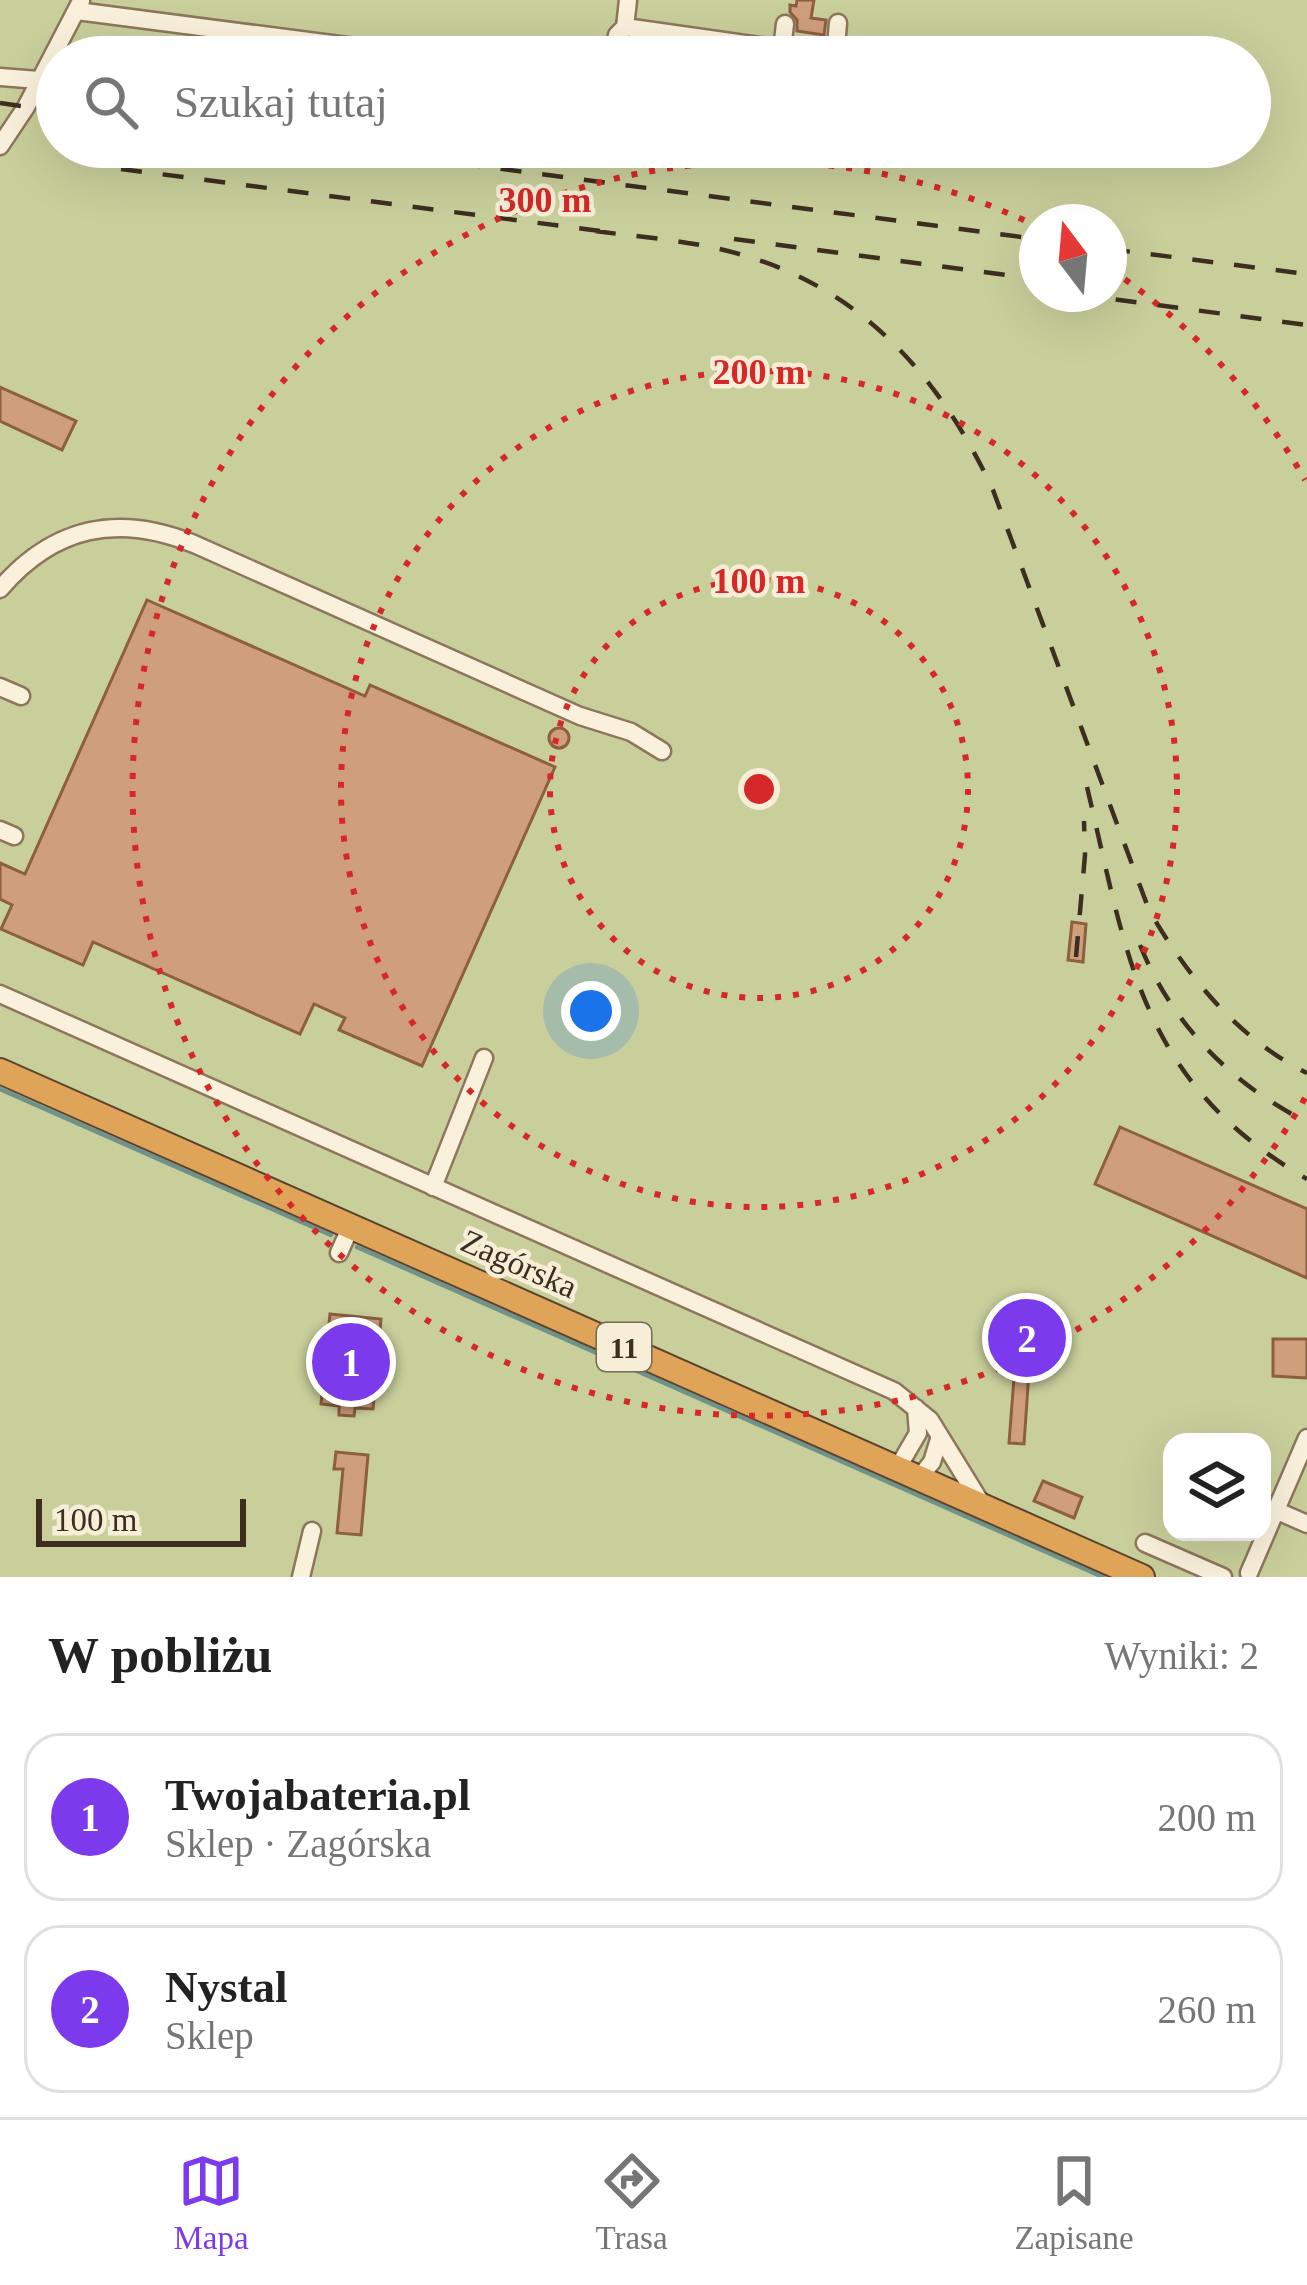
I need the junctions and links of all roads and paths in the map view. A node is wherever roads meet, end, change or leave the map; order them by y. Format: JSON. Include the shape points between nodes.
{"nodes":[{"id":1,"x":628,"y":0,"type":"edge"},
{"id":2,"x":79,"y":5,"type":"edge"},
{"id":3,"x":838,"y":22,"type":"dead end"},
{"id":4,"x":784,"y":24,"type":"dead end"},
{"id":5,"x":625,"y":27,"type":"junction"},
{"id":6,"x":62,"y":36,"type":"edge"},
{"id":7,"x":289,"y":36,"type":"edge"},
{"id":8,"x":617,"y":36,"type":"edge"},
{"id":9,"x":689,"y":36,"type":"edge"},
{"id":10,"x":783,"y":36,"type":"edge"},
{"id":11,"x":837,"y":36,"type":"edge"},
{"id":12,"x":0,"y":77,"type":"edge"},
{"id":13,"x":36,"y":80,"type":"edge"},
{"id":14,"x":36,"y":85,"type":"edge"},
{"id":15,"x":0,"y":146,"type":"edge"},
{"id":16,"x":0,"y":589,"type":"edge"},
{"id":17,"x":0,"y":687,"type":"edge"},
{"id":18,"x":21,"y":696,"type":"dead end"},
{"id":19,"x":662,"y":751,"type":"dead end"},
{"id":20,"x":0,"y":994,"type":"edge"},
{"id":21,"x":484,"y":1058,"type":"dead end"},
{"id":22,"x":0,"y":1071,"type":"edge"},
{"id":23,"x":434,"y":1187,"type":"junction"},
{"id":24,"x":351,"y":1226,"type":"junction"},
{"id":25,"x":339,"y":1253,"type":"dead end"},
{"id":26,"x":916,"y":1408,"type":"junction"},
{"id":27,"x":940,"y":1436,"type":"junction"},
{"id":28,"x":1307,"y":1438,"type":"edge"},
{"id":29,"x":908,"y":1473,"type":"junction"},
{"id":30,"x":983,"y":1507,"type":"junction"},
{"id":31,"x":1275,"y":1510,"type":"junction"},
{"id":32,"x":1307,"y":1524,"type":"edge"},
{"id":33,"x":312,"y":1531,"type":"dead end"},
{"id":34,"x":1145,"y":1543,"type":"dead end"},
{"id":35,"x":1251,"y":1576,"type":"edge"},
{"id":36,"x":301,"y":1577,"type":"edge"},
{"id":37,"x":1142,"y":1577,"type":"edge"},
{"id":38,"x":1223,"y":1577,"type":"edge"}],
"edges":[{"from":1,"to":5,"type":"street"},
{"from":2,"to":6,"type":"street"},
{"from":2,"to":7,"type":"street"},
{"from":3,"to":11,"type":"street"},
{"from":4,"to":10,"type":"street"},
{"from":5,"to":8,"type":"street"},
{"from":5,"to":9,"type":"street"},
{"from":12,"to":13,"type":"street"},
{"from":14,"to":15,"type":"street"},
{"from":16,"to":19,"type":"street","via":[[38,552],[70,535],[158,532]]},
{"from":17,"to":18,"type":"street"},
{"from":20,"to":23,"type":"street"},
{"from":21,"to":23,"type":"street"},
{"from":22,"to":24,"type":"highway","name":"Zagórska","number":"11"},
{"from":23,"to":26,"type":"street","via":[[894,1391]]},
{"from":24,"to":25,"type":"street"},
{"from":24,"to":29,"type":"highway","name":"Zagórska","number":"11"},
{"from":26,"to":27,"type":"street"},
{"from":26,"to":29,"type":"street"},
{"from":27,"to":29,"type":"street","via":[[932,1462]]},
{"from":27,"to":30,"type":"street"},
{"from":28,"to":31,"type":"street"},
{"from":29,"to":30,"type":"highway","name":"Zagórska","number":"11"},
{"from":30,"to":37,"type":"highway","name":"Zagórska","number":"11"},
{"from":31,"to":32,"type":"street"},
{"from":31,"to":35,"type":"street"},
{"from":33,"to":36,"type":"street"},
{"from":34,"to":38,"type":"street"}]}
